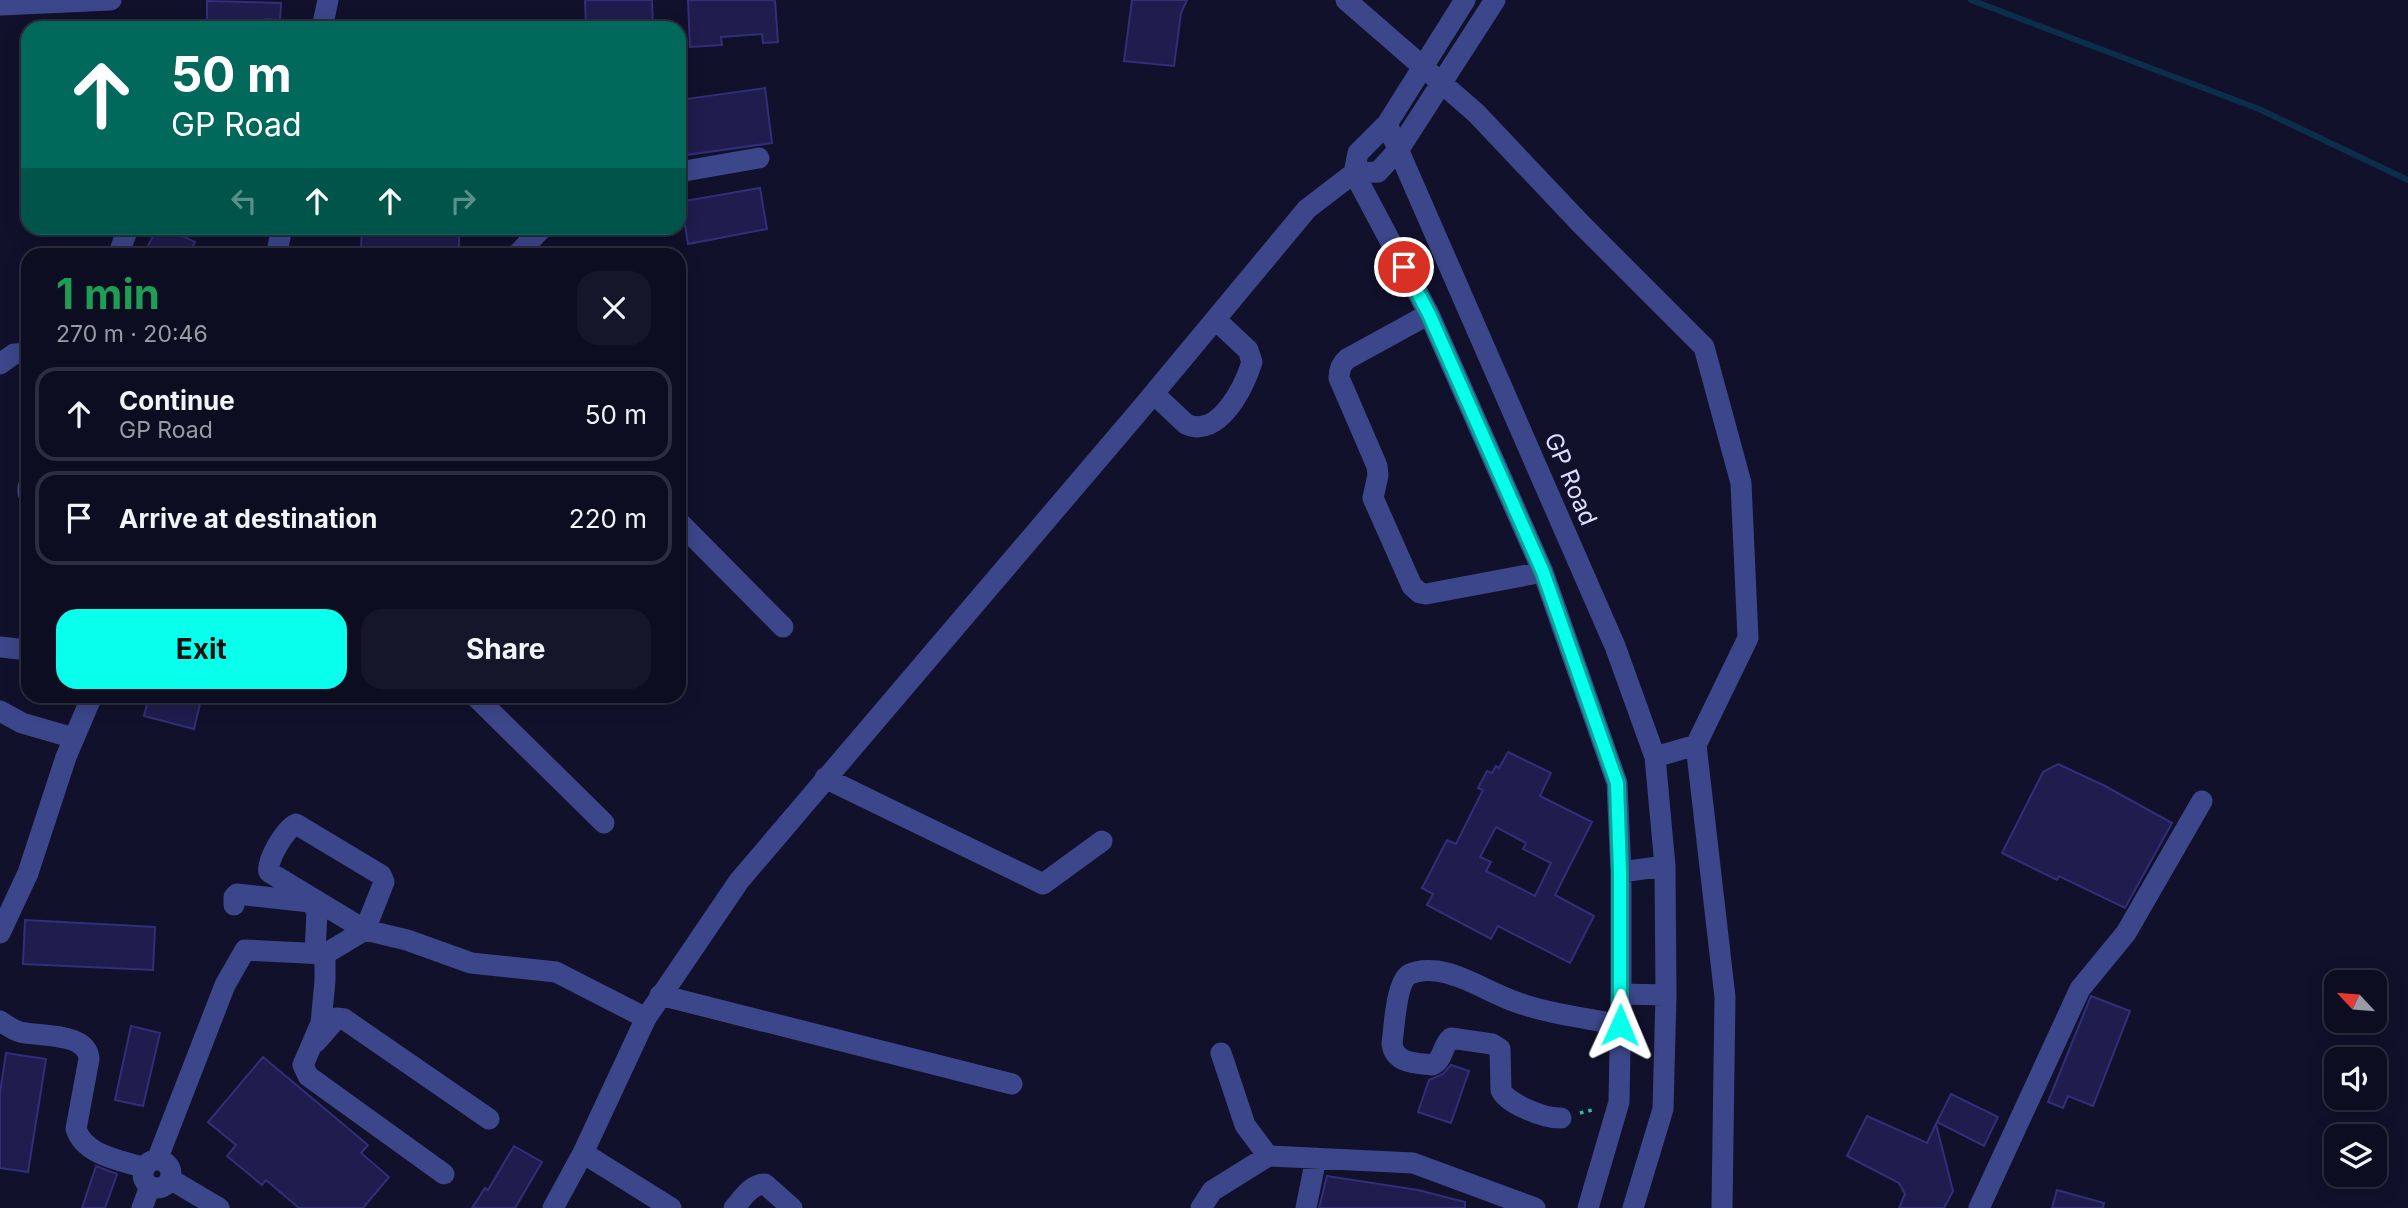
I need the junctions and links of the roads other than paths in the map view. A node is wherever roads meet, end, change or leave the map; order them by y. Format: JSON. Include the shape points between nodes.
{"nodes":[{"id":1,"x":111,"y":0,"type":"edge"},
{"id":2,"x":328,"y":0,"type":"edge"},
{"id":3,"x":1346,"y":0,"type":"edge"},
{"id":4,"x":1465,"y":0,"type":"edge"},
{"id":5,"x":1495,"y":0,"type":"edge"},
{"id":6,"x":0,"y":5,"type":"edge"},
{"id":7,"x":324,"y":21,"type":"edge"},
{"id":8,"x":1423,"y":68,"type":"junction"},
{"id":9,"x":1442,"y":84,"type":"junction"},
{"id":10,"x":1387,"y":124,"type":"junction"},
{"id":11,"x":1399,"y":149,"type":"junction"},
{"id":12,"x":759,"y":158,"type":"dead end"},
{"id":13,"x":686,"y":171,"type":"edge"},
{"id":14,"x":1354,"y":173,"type":"junction"},
{"id":15,"x":536,"y":235,"type":"edge"},
{"id":16,"x":523,"y":248,"type":"edge"},
{"id":17,"x":1429,"y":314,"type":"junction"},
{"id":18,"x":1216,"y":320,"type":"junction"},
{"id":19,"x":21,"y":354,"type":"edge"},
{"id":20,"x":0,"y":364,"type":"edge"},
{"id":21,"x":1154,"y":394,"type":"junction"},
{"id":22,"x":686,"y":529,"type":"edge"},
{"id":23,"x":1543,"y":572,"type":"junction"},
{"id":24,"x":783,"y":627,"type":"dead end"},
{"id":25,"x":0,"y":647,"type":"edge"},
{"id":26,"x":21,"y":649,"type":"edge"},
{"id":27,"x":89,"y":703,"type":"edge"},
{"id":28,"x":482,"y":703,"type":"edge"},
{"id":29,"x":0,"y":711,"type":"edge"},
{"id":30,"x":74,"y":738,"type":"junction"},
{"id":31,"x":1696,"y":745,"type":"junction"},
{"id":32,"x":1655,"y":757,"type":"junction"},
{"id":33,"x":825,"y":778,"type":"junction"},
{"id":34,"x":2202,"y":801,"type":"dead end"},
{"id":35,"x":604,"y":823,"type":"dead end"},
{"id":36,"x":1102,"y":841,"type":"dead end"},
{"id":37,"x":1665,"y":866,"type":"junction"},
{"id":38,"x":1620,"y":872,"type":"junction"},
{"id":39,"x":234,"y":905,"type":"dead end"},
{"id":40,"x":365,"y":930,"type":"junction"},
{"id":41,"x":0,"y":933,"type":"edge"},
{"id":42,"x":320,"y":954,"type":"junction"},
{"id":43,"x":1621,"y":994,"type":"junction"},
{"id":44,"x":660,"y":995,"type":"junction"},
{"id":45,"x":1666,"y":995,"type":"junction"},
{"id":46,"x":646,"y":1018,"type":"junction"},
{"id":47,"x":0,"y":1021,"type":"edge"},
{"id":48,"x":1620,"y":1025,"type":"junction"},
{"id":49,"x":310,"y":1049,"type":"junction"},
{"id":50,"x":1222,"y":1053,"type":"dead end"},
{"id":51,"x":1012,"y":1084,"type":"dead end"},
{"id":52,"x":1561,"y":1118,"type":"road end"},
{"id":53,"x":489,"y":1119,"type":"dead end"},
{"id":54,"x":583,"y":1153,"type":"junction"},
{"id":55,"x":1268,"y":1156,"type":"junction"},
{"id":56,"x":1316,"y":1158,"type":"junction"},
{"id":57,"x":156,"y":1173,"type":"junction"},
{"id":58,"x":444,"y":1174,"type":"dead end"},
{"id":59,"x":1511,"y":1204,"type":"edge"},
{"id":60,"x":142,"y":1208,"type":"edge"},
{"id":61,"x":219,"y":1208,"type":"edge"},
{"id":62,"x":553,"y":1208,"type":"edge"},
{"id":63,"x":671,"y":1208,"type":"edge"},
{"id":64,"x":734,"y":1208,"type":"edge"},
{"id":65,"x":792,"y":1208,"type":"edge"},
{"id":66,"x":1202,"y":1208,"type":"edge"},
{"id":67,"x":1306,"y":1208,"type":"edge"},
{"id":68,"x":1535,"y":1208,"type":"edge"},
{"id":69,"x":1588,"y":1208,"type":"edge"},
{"id":70,"x":1633,"y":1208,"type":"edge"},
{"id":71,"x":1722,"y":1208,"type":"edge"},
{"id":72,"x":1979,"y":1208,"type":"edge"}],
"edges":[{"from":1,"to":6,"type":"street"},
{"from":2,"to":7,"type":"street"},
{"from":3,"to":8,"type":"street"},
{"from":4,"to":8,"type":"street"},
{"from":5,"to":9,"type":"street"},
{"from":8,"to":9,"type":"street"},
{"from":8,"to":10,"type":"street"},
{"from":9,"to":11,"type":"street"},
{"from":9,"to":31,"type":"street","via":[[1476,113],[1704,346],[1741,482],[1748,638]]},
{"from":10,"to":11,"type":"street","name":"GP Road"},
{"from":10,"to":14,"type":"street","via":[[1358,153]]},
{"from":11,"to":14,"type":"street","via":[[1378,172]]},
{"from":11,"to":32,"type":"street","name":"GP Road","via":[[1615,646]]},
{"from":12,"to":13,"type":"street"},
{"from":14,"to":17,"type":"street"},
{"from":14,"to":18,"type":"street","via":[[1307,209]]},
{"from":15,"to":16,"type":"street"},
{"from":17,"to":23,"type":"street"},
{"from":17,"to":23,"type":"street","via":[[1347,359],[1339,371],[1377,466],[1373,498],[1406,573],[1415,590],[1426,594]]},
{"from":18,"to":21,"type":"street"},
{"from":18,"to":21,"type":"street","via":[[1248,351],[1252,362],[1245,384],[1220,417],[1192,427]]},
{"from":19,"to":20,"type":"street"},
{"from":21,"to":33,"type":"street"},
{"from":22,"to":24,"type":"street"},
{"from":23,"to":38,"type":"street","via":[[1617,783]]},
{"from":25,"to":26,"type":"street"},
{"from":27,"to":30,"type":"street"},
{"from":28,"to":35,"type":"street"},
{"from":29,"to":30,"type":"street","via":[[22,723]]},
{"from":30,"to":41,"type":"street","via":[[28,873]]},
{"from":31,"to":32,"type":"street"},
{"from":31,"to":71,"type":"street","via":[[1725,998]]},
{"from":32,"to":37,"type":"street","name":"GP Road"},
{"from":33,"to":36,"type":"street","via":[[1043,884]]},
{"from":33,"to":44,"type":"street","via":[[738,881]]},
{"from":34,"to":72,"type":"street","via":[[2126,933],[2080,989]]},
{"from":37,"to":38,"type":"street"},
{"from":37,"to":45,"type":"street","name":"GP Road"},
{"from":38,"to":43,"type":"street"},
{"from":39,"to":42,"type":"street","via":[[237,894],[310,902],[317,911]]},
{"from":40,"to":40,"type":"street","via":[[384,878],[329,842],[292,825],[268,864],[269,872]]},
{"from":40,"to":42,"type":"street"},
{"from":40,"to":46,"type":"street","via":[[471,962],[556,972]]},
{"from":42,"to":49,"type":"street","via":[[325,981],[320,1023]]},
{"from":42,"to":57,"type":"street","via":[[244,950],[225,985]]},
{"from":43,"to":45,"type":"street"},
{"from":43,"to":48,"type":"street"},
{"from":44,"to":46,"type":"street"},
{"from":44,"to":51,"type":"street"},
{"from":45,"to":70,"type":"street","name":"GP Road","via":[[1663,1109]]},
{"from":46,"to":54,"type":"street"},
{"from":47,"to":57,"type":"street","via":[[19,1031],[85,1046],[89,1059],[76,1129],[79,1138],[98,1152]]},
{"from":48,"to":52,"type":"street","via":[[1525,1005],[1438,971],[1423,970],[1406,978],[1392,1044],[1397,1057],[1432,1065],[1451,1038],[1492,1044],[1500,1049],[1504,1096],[1550,1118]]},
{"from":48,"to":69,"type":"street","via":[[1619,1102]]},
{"from":49,"to":53,"type":"street","via":[[337,1018],[344,1019]]},
{"from":49,"to":58,"type":"street","via":[[303,1065],[308,1076]]},
{"from":50,"to":55,"type":"street","via":[[1245,1125]]},
{"from":54,"to":62,"type":"street"},
{"from":54,"to":63,"type":"street"},
{"from":55,"to":56,"type":"street"},
{"from":55,"to":66,"type":"street","via":[[1212,1191]]},
{"from":56,"to":59,"type":"street","via":[[1413,1163]]},
{"from":56,"to":67,"type":"street"},
{"from":57,"to":60,"type":"street"},
{"from":57,"to":61,"type":"street"},
{"from":59,"to":68,"type":"street"},
{"from":64,"to":65,"type":"street","via":[[761,1183]]}]}
